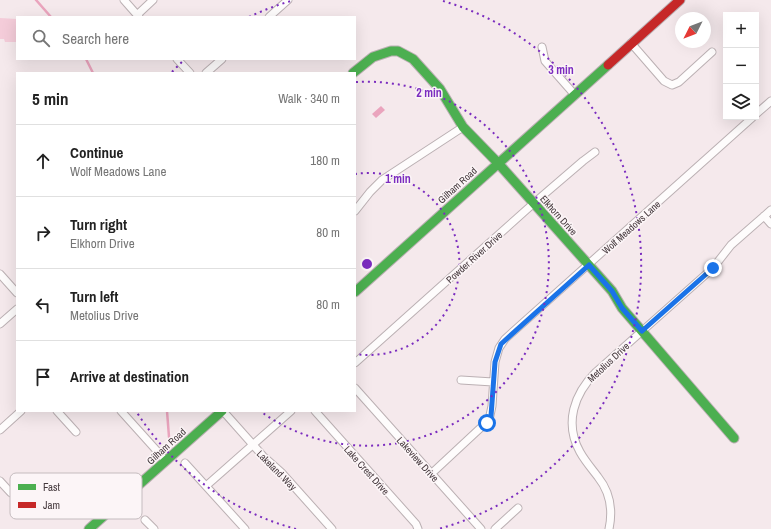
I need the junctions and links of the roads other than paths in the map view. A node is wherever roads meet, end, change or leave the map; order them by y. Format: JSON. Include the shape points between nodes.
{"nodes":[{"id":1,"x":124,"y":0,"type":"edge"},
{"id":2,"x":153,"y":0,"type":"edge"},
{"id":3,"x":288,"y":0,"type":"edge"},
{"id":4,"x":680,"y":0,"type":"edge"},
{"id":5,"x":138,"y":16,"type":"edge"},
{"id":6,"x":270,"y":16,"type":"edge"},
{"id":7,"x":631,"y":43,"type":"junction"},
{"id":8,"x":542,"y":47,"type":"dead end"},
{"id":9,"x":712,"y":52,"type":"dead end"},
{"id":10,"x":178,"y":60,"type":"edge"},
{"id":11,"x":221,"y":60,"type":"edge"},
{"id":12,"x":189,"y":72,"type":"edge"},
{"id":13,"x":207,"y":72,"type":"edge"},
{"id":14,"x":354,"y":72,"type":"edge"},
{"id":15,"x":574,"y":94,"type":"junction"},
{"id":16,"x":771,"y":101,"type":"edge"},
{"id":17,"x":759,"y":111,"type":"edge"},
{"id":18,"x":750,"y":120,"type":"edge"},
{"id":19,"x":463,"y":126,"type":"junction"},
{"id":20,"x":595,"y":152,"type":"dead end"},
{"id":21,"x":498,"y":163,"type":"junction"},
{"id":22,"x":534,"y":203,"type":"junction"},
{"id":23,"x":356,"y":210,"type":"edge"},
{"id":24,"x":771,"y":210,"type":"edge"},
{"id":25,"x":764,"y":216,"type":"junction"},
{"id":26,"x":771,"y":224,"type":"edge"},
{"id":27,"x":589,"y":265,"type":"junction"},
{"id":28,"x":0,"y":274,"type":"edge"},
{"id":29,"x":356,"y":291,"type":"edge"},
{"id":30,"x":16,"y":292,"type":"edge"},
{"id":31,"x":16,"y":310,"type":"edge"},
{"id":32,"x":0,"y":324,"type":"edge"},
{"id":33,"x":642,"y":331,"type":"junction"},
{"id":34,"x":356,"y":362,"type":"edge"},
{"id":35,"x":461,"y":380,"type":"dead end"},
{"id":36,"x":493,"y":382,"type":"junction"},
{"id":37,"x":356,"y":389,"type":"edge"},
{"id":38,"x":20,"y":412,"type":"edge"},
{"id":39,"x":59,"y":412,"type":"edge"},
{"id":40,"x":122,"y":412,"type":"edge"},
{"id":41,"x":221,"y":412,"type":"edge"},
{"id":42,"x":223,"y":412,"type":"edge"},
{"id":43,"x":290,"y":412,"type":"edge"},
{"id":44,"x":316,"y":412,"type":"edge"},
{"id":45,"x":0,"y":430,"type":"edge"},
{"id":46,"x":76,"y":432,"type":"dead end"},
{"id":47,"x":734,"y":438,"type":"dead end"},
{"id":48,"x":252,"y":444,"type":"junction"},
{"id":49,"x":166,"y":461,"type":"junction"},
{"id":50,"x":185,"y":463,"type":"dead end"},
{"id":51,"x":431,"y":474,"type":"junction"},
{"id":52,"x":0,"y":481,"type":"edge"},
{"id":53,"x":142,"y":482,"type":"edge"},
{"id":54,"x":206,"y":486,"type":"junction"},
{"id":55,"x":10,"y":492,"type":"edge"},
{"id":56,"x":518,"y":508,"type":"dead end"},
{"id":57,"x":100,"y":519,"type":"edge"},
{"id":58,"x":145,"y":520,"type":"dead end"},
{"id":59,"x":242,"y":528,"type":"edge"},
{"id":60,"x":89,"y":529,"type":"edge"},
{"id":61,"x":152,"y":529,"type":"edge"},
{"id":62,"x":332,"y":529,"type":"edge"},
{"id":63,"x":418,"y":529,"type":"edge"},
{"id":64,"x":481,"y":529,"type":"edge"},
{"id":65,"x":495,"y":529,"type":"edge"},
{"id":66,"x":609,"y":529,"type":"edge"}],
"edges":[{"from":1,"to":5,"type":"street"},
{"from":2,"to":5,"type":"street"},
{"from":3,"to":6,"type":"street"},
{"from":4,"to":7,"type":"street","name":"Gilham Road"},
{"from":7,"to":9,"type":"street","via":[[664,81],[672,85],[679,82]]},
{"from":7,"to":15,"type":"street","name":"Gilham Road"},
{"from":8,"to":15,"type":"street","via":[[545,62]]},
{"from":10,"to":12,"type":"street"},
{"from":11,"to":13,"type":"street"},
{"from":14,"to":19,"type":"street","name":"Elkhorn Drive","via":[[373,57],[394,48],[409,56],[426,72],[447,98]]},
{"from":15,"to":21,"type":"street","name":"Gilham Road"},
{"from":16,"to":17,"type":"street"},
{"from":18,"to":27,"type":"street","name":"Wolf Meadows Lane"},
{"from":19,"to":21,"type":"street","name":"Elkhorn Drive"},
{"from":19,"to":23,"type":"street","via":[[382,180]]},
{"from":20,"to":22,"type":"street","name":"Powder River Drive"},
{"from":21,"to":22,"type":"street","name":"Elkhorn Drive"},
{"from":21,"to":29,"type":"street","name":"Gilham Road"},
{"from":22,"to":27,"type":"street","name":"Elkhorn Drive"},
{"from":22,"to":34,"type":"street","name":"Powder River Drive"},
{"from":24,"to":25,"type":"street","name":"Metolius Drive"},
{"from":25,"to":26,"type":"street"},
{"from":25,"to":33,"type":"street","name":"Metolius Drive","via":[[731,245],[713,268]]},
{"from":27,"to":33,"type":"street","name":"Elkhorn Drive"},
{"from":27,"to":36,"type":"street","name":"Wolf Meadows Lane","via":[[501,344],[496,356]]},
{"from":28,"to":30,"type":"street"},
{"from":31,"to":32,"type":"street"},
{"from":33,"to":47,"type":"street","name":"Elkhorn Drive"},
{"from":33,"to":66,"type":"street","name":"Metolius Drive","via":[[586,382],[576,398],[572,415],[576,445],[608,495],[611,506]]},
{"from":35,"to":36,"type":"street"},
{"from":36,"to":51,"type":"street","name":"Wolf Meadows Lane","via":[[490,420]]},
{"from":37,"to":51,"type":"street","name":"Lakeview Drive"},
{"from":38,"to":45,"type":"street"},
{"from":39,"to":46,"type":"street"},
{"from":40,"to":49,"type":"street"},
{"from":41,"to":49,"type":"street","name":"Gilham Road"},
{"from":42,"to":48,"type":"street","name":"Lakeland Way"},
{"from":43,"to":48,"type":"street"},
{"from":44,"to":63,"type":"street","name":"Lake Crest Drive"},
{"from":48,"to":54,"type":"street"},
{"from":48,"to":62,"type":"street","name":"Lakeland Way"},
{"from":49,"to":53,"type":"street","name":"Gilham Road"},
{"from":50,"to":54,"type":"street"},
{"from":51,"to":64,"type":"street","name":"Lakeview Drive"},
{"from":52,"to":55,"type":"street"},
{"from":54,"to":59,"type":"street"},
{"from":56,"to":65,"type":"street"},
{"from":57,"to":60,"type":"street","name":"Gilham Road"},
{"from":58,"to":61,"type":"street"}]}
